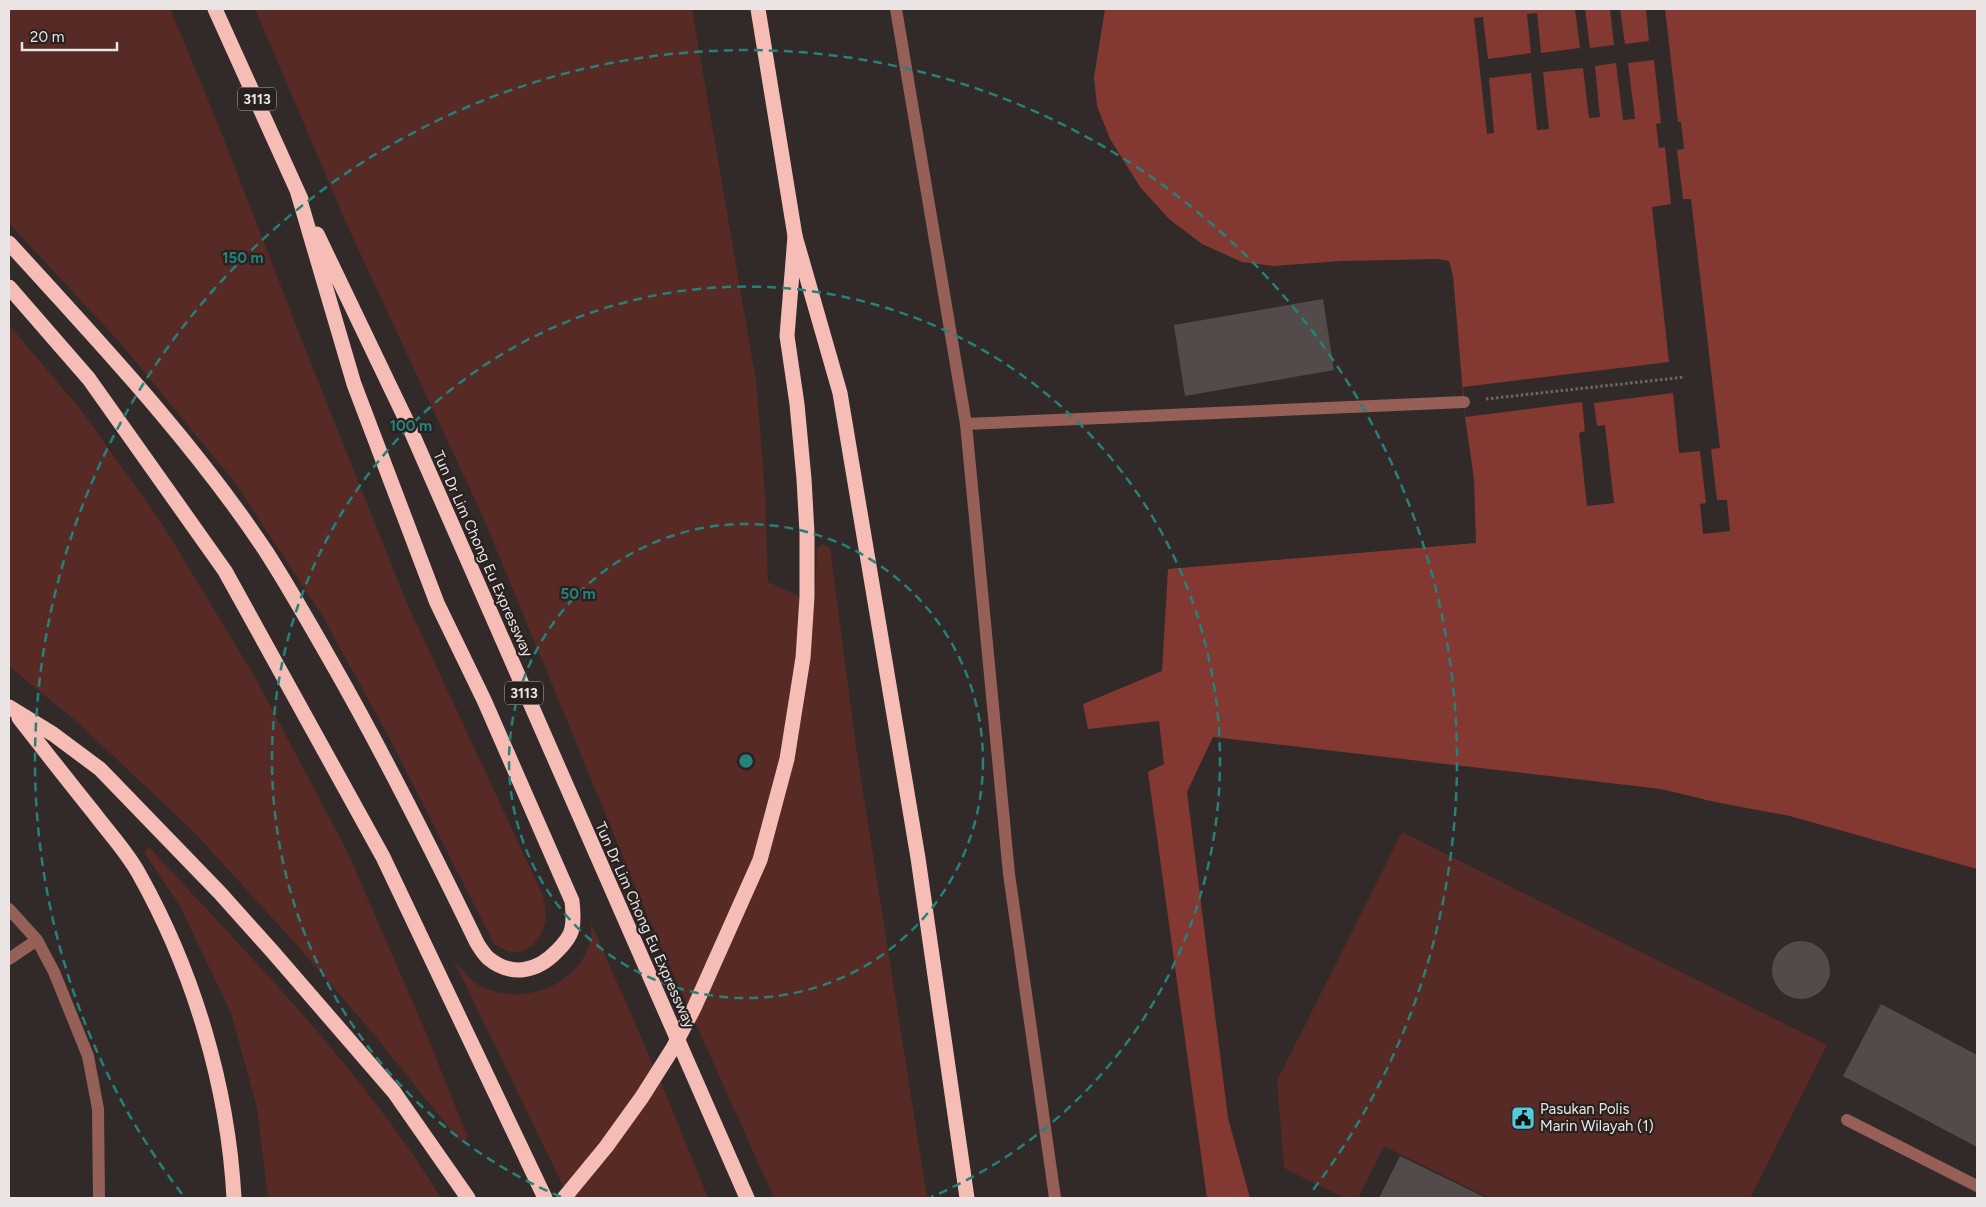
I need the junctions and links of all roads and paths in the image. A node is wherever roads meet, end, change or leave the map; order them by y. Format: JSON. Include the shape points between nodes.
{"nodes":[{"id":1,"x":215,"y":9,"type":"edge"},
{"id":2,"x":758,"y":9,"type":"edge"},
{"id":3,"x":896,"y":9,"type":"edge"},
{"id":4,"x":297,"y":190,"type":"junction"},
{"id":5,"x":795,"y":236,"type":"junction"},
{"id":6,"x":9,"y":243,"type":"edge"},
{"id":7,"x":9,"y":287,"type":"edge"},
{"id":8,"x":1684,"y":376,"type":"dead end"},
{"id":9,"x":1464,"y":402,"type":"joint"},
{"id":10,"x":966,"y":424,"type":"junction"},
{"id":11,"x":12,"y":710,"type":"edge"},
{"id":12,"x":9,"y":909,"type":"edge"},
{"id":13,"x":37,"y":940,"type":"junction"},
{"id":14,"x":9,"y":959,"type":"edge"},
{"id":15,"x":1847,"y":1120,"type":"dead end"},
{"id":16,"x":1977,"y":1186,"type":"edge"},
{"id":17,"x":99,"y":1198,"type":"edge"},
{"id":18,"x":234,"y":1198,"type":"edge"},
{"id":19,"x":468,"y":1198,"type":"edge"},
{"id":20,"x":545,"y":1198,"type":"edge"},
{"id":21,"x":564,"y":1198,"type":"edge"},
{"id":22,"x":747,"y":1198,"type":"edge"},
{"id":23,"x":967,"y":1198,"type":"edge"},
{"id":24,"x":1055,"y":1198,"type":"edge"}],
"edges":[{"from":1,"to":4,"type":"highway","name":"Tun Dr Lim Chong Eu Expressway","number":"3113"},
{"from":2,"to":5,"type":"highway"},
{"from":3,"to":10,"type":"street"},
{"from":4,"to":6,"type":"highway","via":[[354,384],[436,603],[484,700],[572,901],[572,931],[549,959],[530,970],[502,967],[487,958],[477,943],[375,738],[293,594],[238,512],[119,365]]},
{"from":4,"to":22,"type":"highway","name":"Tun Dr Lim Chong Eu Expressway","number":"3113","via":[[408,424]]},
{"from":5,"to":21,"type":"highway","bridge":true,"via":[[787,336],[804,479],[807,597],[803,658],[787,760],[760,860],[694,1008],[642,1097]]},
{"from":5,"to":23,"type":"highway","via":[[840,394],[918,858]]},
{"from":7,"to":20,"type":"highway","via":[[89,379],[225,571],[383,857]]},
{"from":8,"to":9,"type":"path"},
{"from":9,"to":10,"type":"street"},
{"from":10,"to":24,"type":"street","via":[[1009,874]]},
{"from":11,"to":18,"type":"highway","via":[[138,872],[178,956],[204,1029],[224,1105]]},
{"from":11,"to":19,"type":"highway","via":[[53,734],[100,768],[220,893],[394,1092]]},
{"from":12,"to":13,"type":"street"},
{"from":13,"to":14,"type":"street"},
{"from":13,"to":17,"type":"street","via":[[54,972],[88,1056],[98,1109]]},
{"from":15,"to":16,"type":"street"}]}
